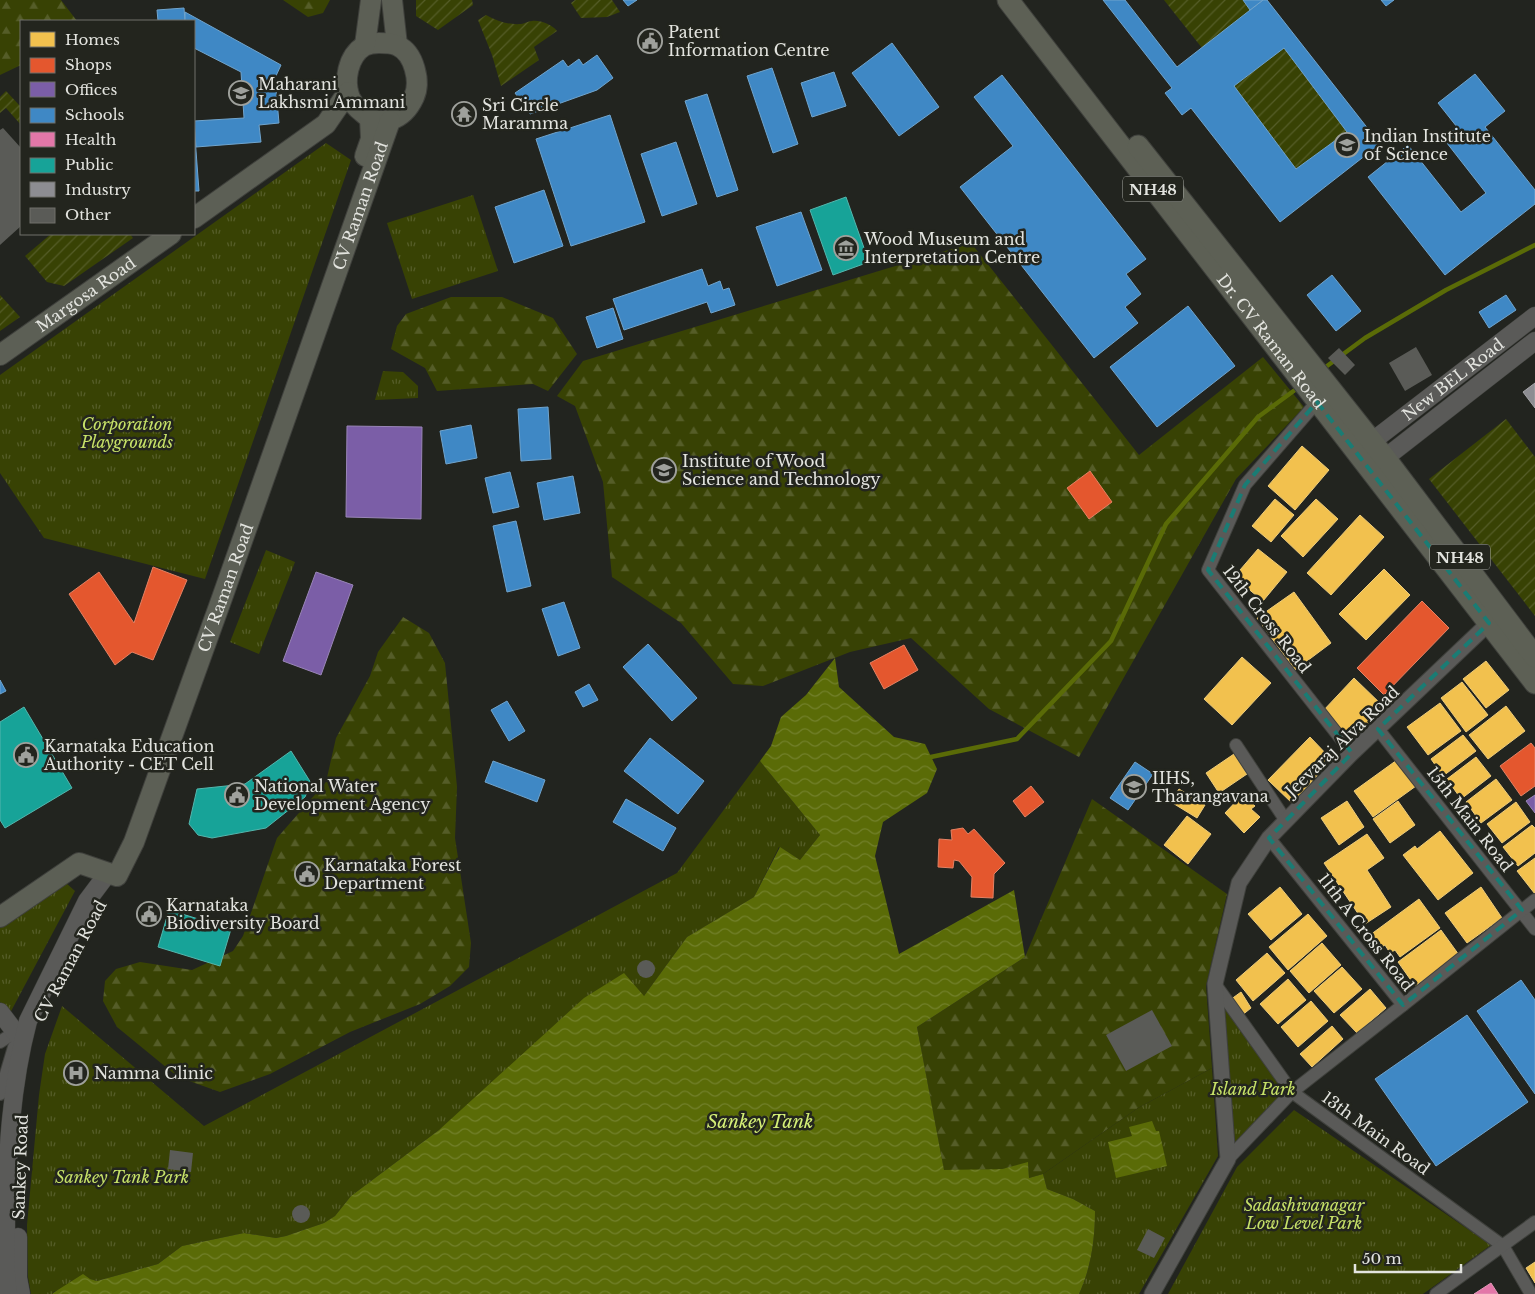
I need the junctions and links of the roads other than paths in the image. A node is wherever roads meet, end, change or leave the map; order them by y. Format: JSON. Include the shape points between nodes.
{"nodes":[{"id":1,"x":371,"y":0,"type":"edge"},
{"id":2,"x":392,"y":0,"type":"edge"},
{"id":3,"x":1008,"y":0,"type":"edge"},
{"id":4,"x":1022,"y":0,"type":"edge"},
{"id":5,"x":365,"y":45,"type":"junction"},
{"id":6,"x":397,"y":45,"type":"junction"},
{"id":7,"x":348,"y":92,"type":"junction"},
{"id":8,"x":370,"y":120,"type":"junction"},
{"id":9,"x":390,"y":121,"type":"junction"},
{"id":10,"x":195,"y":217,"type":"edge"},
{"id":11,"x":171,"y":235,"type":"edge"},
{"id":12,"x":1535,"y":316,"type":"edge"},
{"id":13,"x":1535,"y":341,"type":"edge"},
{"id":14,"x":0,"y":355,"type":"edge"},
{"id":15,"x":1312,"y":383,"type":"junction"},
{"id":16,"x":1371,"y":456,"type":"junction"},
{"id":17,"x":1483,"y":629,"type":"junction"},
{"id":18,"x":1535,"y":657,"type":"edge"},
{"id":19,"x":1535,"y":682,"type":"edge"},
{"id":20,"x":1378,"y":729,"type":"junction"},
{"id":21,"x":1236,"y":745,"type":"dead end"},
{"id":22,"x":1352,"y":754,"type":"junction"},
{"id":23,"x":1286,"y":821,"type":"junction"},
{"id":24,"x":1269,"y":838,"type":"junction"},
{"id":25,"x":113,"y":874,"type":"junction"},
{"id":26,"x":1535,"y":900,"type":"edge"},
{"id":27,"x":1522,"y":910,"type":"junction"},
{"id":28,"x":0,"y":916,"type":"edge"},
{"id":29,"x":1535,"y":929,"type":"edge"},
{"id":30,"x":1215,"y":984,"type":"junction"},
{"id":31,"x":1403,"y":1005,"type":"junction"},
{"id":32,"x":0,"y":1012,"type":"edge"},
{"id":33,"x":12,"y":1037,"type":"edge"},
{"id":34,"x":1292,"y":1092,"type":"junction"},
{"id":35,"x":0,"y":1094,"type":"edge"},
{"id":36,"x":1228,"y":1160,"type":"junction"},
{"id":37,"x":1535,"y":1222,"type":"edge"},
{"id":38,"x":1503,"y":1246,"type":"junction"},
{"id":39,"x":8,"y":1294,"type":"edge"},
{"id":40,"x":21,"y":1294,"type":"edge"},
{"id":41,"x":1152,"y":1294,"type":"edge"},
{"id":42,"x":1436,"y":1294,"type":"edge"},
{"id":43,"x":1531,"y":1294,"type":"edge"}],
"edges":[{"from":1,"to":5,"type":"main road"},
{"from":2,"to":6,"type":"main road"},
{"from":3,"to":15,"type":"highway","name":"Dr. CV Raman Road","number":"NH48"},
{"from":4,"to":15,"type":"highway","name":"Dr. CV Raman Road","number":"NH48"},
{"from":5,"to":6,"type":"main road"},
{"from":5,"to":7,"type":"main road","via":[[349,65]]},
{"from":6,"to":9,"type":"main road","via":[[410,57],[417,82],[414,97],[404,111]]},
{"from":7,"to":8,"type":"main road","via":[[352,103]]},
{"from":7,"to":10,"type":"main road","via":[[326,124]]},
{"from":8,"to":9,"type":"main road"},
{"from":8,"to":25,"type":"main road","name":"CV Raman Road","via":[[371,139]]},
{"from":9,"to":25,"type":"main road","name":"CV Raman Road","via":[[134,842]]},
{"from":11,"to":14,"type":"main road","name":"Margosa Road"},
{"from":12,"to":16,"type":"main road","name":"New BEL Road"},
{"from":13,"to":16,"type":"main road","name":"New BEL Road"},
{"from":15,"to":16,"type":"highway","name":"Dr. CV Raman Road","number":"NH48"},
{"from":15,"to":22,"type":"street","name":"12th Cross Road","via":[[1245,486],[1208,570]]},
{"from":16,"to":17,"type":"highway","name":"Dr. CV Raman Road","number":"NH48"},
{"from":16,"to":18,"type":"highway","name":"Dr. CV Raman Road","number":"NH48"},
{"from":17,"to":19,"type":"highway","name":"Dr. CV Raman Road","number":"NH48"},
{"from":17,"to":20,"type":"street","name":"Jeevaraj Alva Road"},
{"from":20,"to":22,"type":"street","name":"Jeevaraj Alva Road"},
{"from":20,"to":27,"type":"street","name":"15th Main Road"},
{"from":21,"to":23,"type":"street"},
{"from":22,"to":23,"type":"street","name":"Jeevaraj Alva Road"},
{"from":23,"to":24,"type":"street","name":"Jeevaraj Alva Road"},
{"from":24,"to":30,"type":"street","name":"Jeevaraj Alva Road","via":[[1239,883]]},
{"from":24,"to":31,"type":"street","name":"11th A Cross Road"},
{"from":25,"to":28,"type":"main road","via":[[79,863]]},
{"from":25,"to":33,"type":"main road","name":"CV Raman Road","via":[[87,901],[28,1021]]},
{"from":26,"to":27,"type":"street"},
{"from":27,"to":29,"type":"street","name":"15th Main Road"},
{"from":27,"to":31,"type":"street"},
{"from":30,"to":34,"type":"street","name":"13th Main Road"},
{"from":30,"to":36,"type":"street","name":"Jeevaraj Alva Road"},
{"from":31,"to":34,"type":"street","name":"11th A Cross Road"},
{"from":32,"to":33,"type":"main road"},
{"from":33,"to":35,"type":"street","via":[[14,1046]]},
{"from":33,"to":39,"type":"main road","name":"Sankey Road","via":[[13,1113],[7,1195]]},
{"from":33,"to":40,"type":"main road","name":"Sankey Road","via":[[24,1094],[18,1194],[18,1278]]},
{"from":34,"to":36,"type":"street","name":"11th A Cross Road"},
{"from":34,"to":38,"type":"street","name":"13th Main Road"},
{"from":36,"to":41,"type":"street"},
{"from":37,"to":38,"type":"street"},
{"from":38,"to":42,"type":"street"},
{"from":38,"to":43,"type":"street","name":"13th Main Road"}]}
